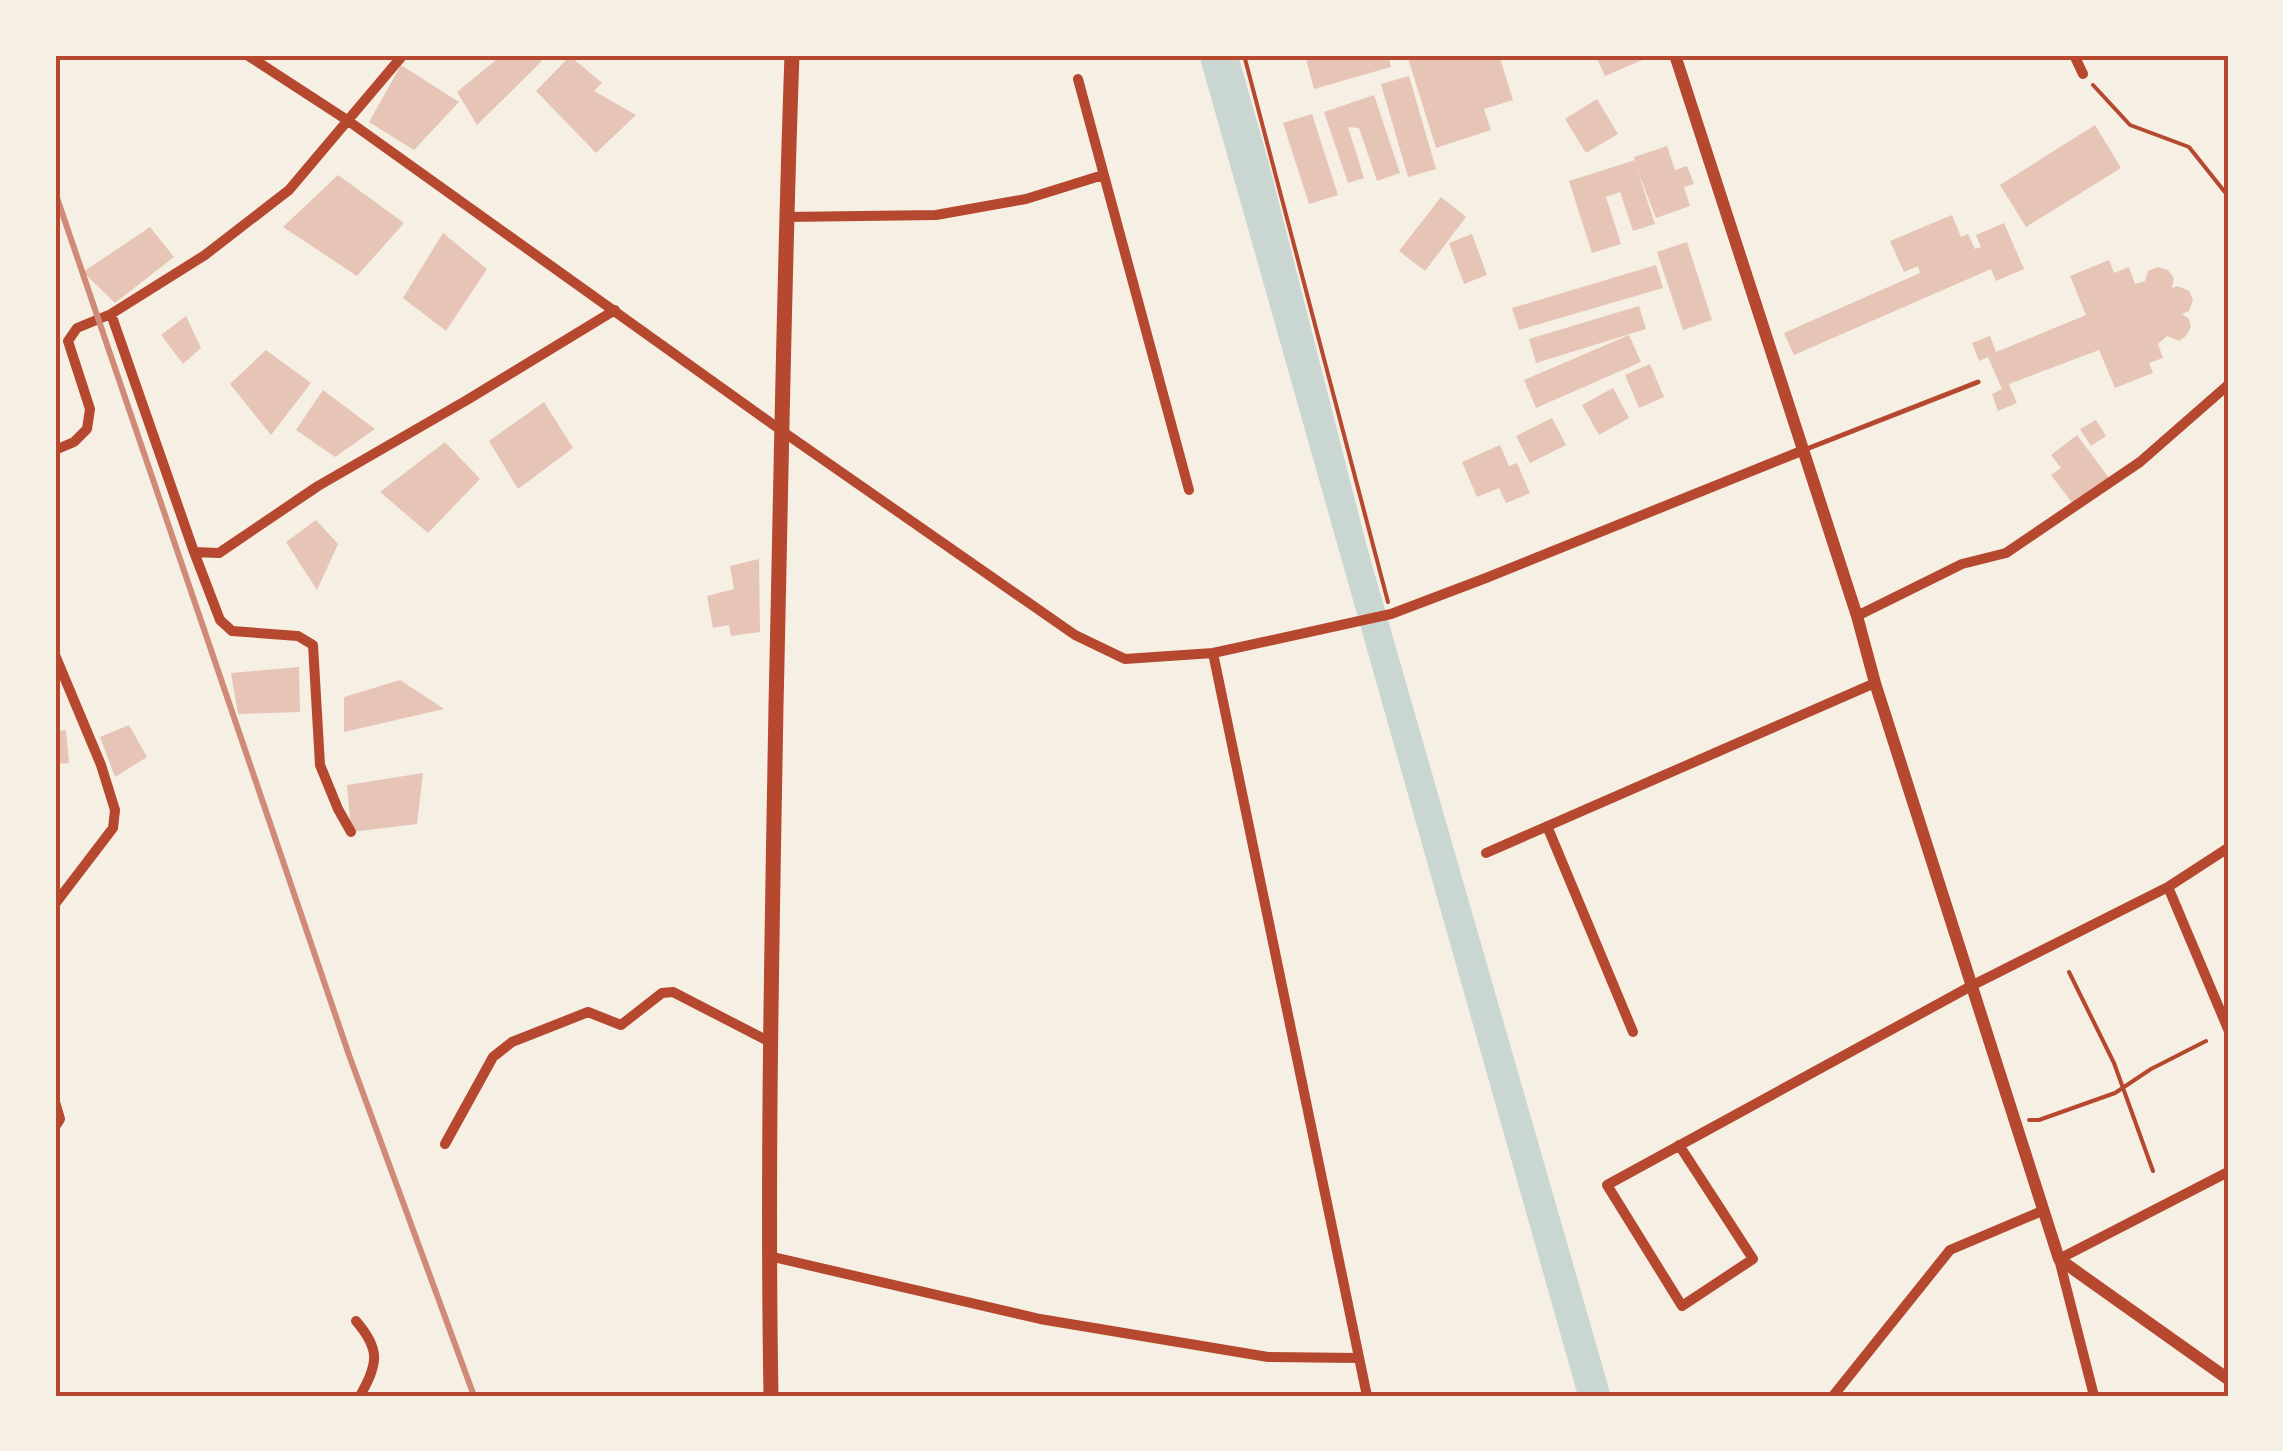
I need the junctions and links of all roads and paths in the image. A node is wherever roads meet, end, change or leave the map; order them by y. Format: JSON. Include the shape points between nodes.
{"nodes":[{"id":1,"x":247,"y":55,"type":"edge"},
{"id":2,"x":403,"y":55,"type":"edge"},
{"id":3,"x":792,"y":55,"type":"edge"},
{"id":4,"x":1244,"y":55,"type":"edge"},
{"id":5,"x":1674,"y":55,"type":"edge"},
{"id":6,"x":2074,"y":55,"type":"edge"},
{"id":7,"x":2083,"y":74,"type":"joint"},
{"id":8,"x":1078,"y":79,"type":"dead end"},
{"id":9,"x":347,"y":120,"type":"junction"},
{"id":10,"x":1103,"y":174,"type":"junction"},
{"id":11,"x":2228,"y":196,"type":"edge"},
{"id":12,"x":786,"y":218,"type":"junction"},
{"id":13,"x":614,"y":310,"type":"junction"},
{"id":14,"x":112,"y":314,"type":"junction"},
{"id":15,"x":1978,"y":382,"type":"dead end"},
{"id":16,"x":2228,"y":385,"type":"edge"},
{"id":17,"x":782,"y":431,"type":"junction"},
{"id":18,"x":55,"y":450,"type":"edge"},
{"id":19,"x":1804,"y":450,"type":"junction"},
{"id":20,"x":1189,"y":490,"type":"dead end"},
{"id":21,"x":194,"y":552,"type":"junction"},
{"id":22,"x":1392,"y":614,"type":"junction"},
{"id":23,"x":1857,"y":616,"type":"junction"},
{"id":24,"x":1212,"y":653,"type":"junction"},
{"id":25,"x":55,"y":655,"type":"edge"},
{"id":26,"x":1875,"y":683,"type":"junction"},
{"id":27,"x":1547,"y":826,"type":"junction"},
{"id":28,"x":351,"y":832,"type":"dead end"},
{"id":29,"x":2228,"y":848,"type":"edge"},
{"id":30,"x":1486,"y":853,"type":"dead end"},
{"id":31,"x":2168,"y":886,"type":"junction"},
{"id":32,"x":55,"y":904,"type":"edge"},
{"id":33,"x":2069,"y":972,"type":"dead end"},
{"id":34,"x":1973,"y":986,"type":"junction"},
{"id":35,"x":2228,"y":1028,"type":"edge"},
{"id":36,"x":1633,"y":1032,"type":"dead end"},
{"id":37,"x":2206,"y":1041,"type":"dead end"},
{"id":38,"x":770,"y":1042,"type":"junction"},
{"id":39,"x":2124,"y":1087,"type":"junction"},
{"id":40,"x":55,"y":1102,"type":"edge"},
{"id":41,"x":2014,"y":1120,"type":"junction"},
{"id":42,"x":55,"y":1126,"type":"edge"},
{"id":43,"x":445,"y":1144,"type":"dead end"},
{"id":44,"x":1679,"y":1146,"type":"junction"},
{"id":45,"x":2153,"y":1171,"type":"dead end"},
{"id":46,"x":2228,"y":1172,"type":"edge"},
{"id":47,"x":2042,"y":1212,"type":"junction"},
{"id":48,"x":769,"y":1256,"type":"junction"},
{"id":49,"x":2058,"y":1258,"type":"junction"},
{"id":50,"x":356,"y":1321,"type":"dead end"},
{"id":51,"x":1358,"y":1358,"type":"junction"},
{"id":52,"x":2228,"y":1379,"type":"edge"},
{"id":53,"x":360,"y":1396,"type":"edge"},
{"id":54,"x":771,"y":1396,"type":"edge"},
{"id":55,"x":1366,"y":1396,"type":"edge"},
{"id":56,"x":1833,"y":1396,"type":"edge"},
{"id":57,"x":2094,"y":1396,"type":"edge"}],
"edges":[{"from":1,"to":9,"type":"street"},
{"from":2,"to":9,"type":"street"},
{"from":3,"to":12,"type":"main road"},
{"from":4,"to":22,"type":"path"},
{"from":5,"to":19,"type":"street"},
{"from":6,"to":7,"type":"street"},
{"from":7,"to":11,"type":"path","via":[[2130,125],[2189,147]]},
{"from":8,"to":10,"type":"street"},
{"from":9,"to":13,"type":"street"},
{"from":9,"to":14,"type":"street","via":[[289,190],[205,255]]},
{"from":10,"to":12,"type":"street","via":[[1026,199],[936,215]]},
{"from":10,"to":20,"type":"street"},
{"from":12,"to":17,"type":"main road"},
{"from":13,"to":17,"type":"street"},
{"from":13,"to":21,"type":"street","via":[[318,486],[219,553]]},
{"from":14,"to":18,"type":"street","via":[[78,328],[68,341],[90,409],[88,429]]},
{"from":14,"to":21,"type":"street"},
{"from":15,"to":19,"type":"lane"},
{"from":16,"to":23,"type":"street","via":[[2140,462],[2006,552],[1962,564]]},
{"from":17,"to":24,"type":"street","via":[[1075,635],[1126,659]]},
{"from":17,"to":38,"type":"main road"},
{"from":19,"to":22,"type":"street"},
{"from":19,"to":23,"type":"street"},
{"from":21,"to":28,"type":"street","via":[[220,620],[232,631],[298,636],[312,646],[320,765]]},
{"from":22,"to":24,"type":"street"},
{"from":23,"to":26,"type":"street"},
{"from":24,"to":51,"type":"street"},
{"from":25,"to":32,"type":"street","via":[[114,810],[112,828]]},
{"from":26,"to":27,"type":"street"},
{"from":26,"to":34,"type":"street"},
{"from":27,"to":30,"type":"street"},
{"from":27,"to":36,"type":"street"},
{"from":29,"to":31,"type":"street"},
{"from":31,"to":34,"type":"street"},
{"from":31,"to":35,"type":"street"},
{"from":33,"to":39,"type":"path"},
{"from":34,"to":41,"type":"street"},
{"from":34,"to":44,"type":"street"},
{"from":37,"to":39,"type":"path"},
{"from":38,"to":43,"type":"street","via":[[674,992],[662,993],[621,1025],[588,1012],[512,1042],[493,1057]]},
{"from":38,"to":48,"type":"main road"},
{"from":39,"to":41,"type":"path","via":[[2038,1120]]},
{"from":39,"to":45,"type":"path"},
{"from":40,"to":42,"type":"street"},
{"from":41,"to":47,"type":"street"},
{"from":44,"to":44,"type":"street","via":[[1753,1258],[1682,1306],[1607,1184]]},
{"from":46,"to":49,"type":"street"},
{"from":47,"to":49,"type":"street"},
{"from":47,"to":56,"type":"street","via":[[1950,1250]]},
{"from":48,"to":51,"type":"street","via":[[1040,1318],[1268,1357]]},
{"from":48,"to":54,"type":"main road"},
{"from":49,"to":52,"type":"street"},
{"from":49,"to":57,"type":"street"},
{"from":50,"to":53,"type":"street","via":[[376,1352]]},
{"from":51,"to":55,"type":"street"}]}
